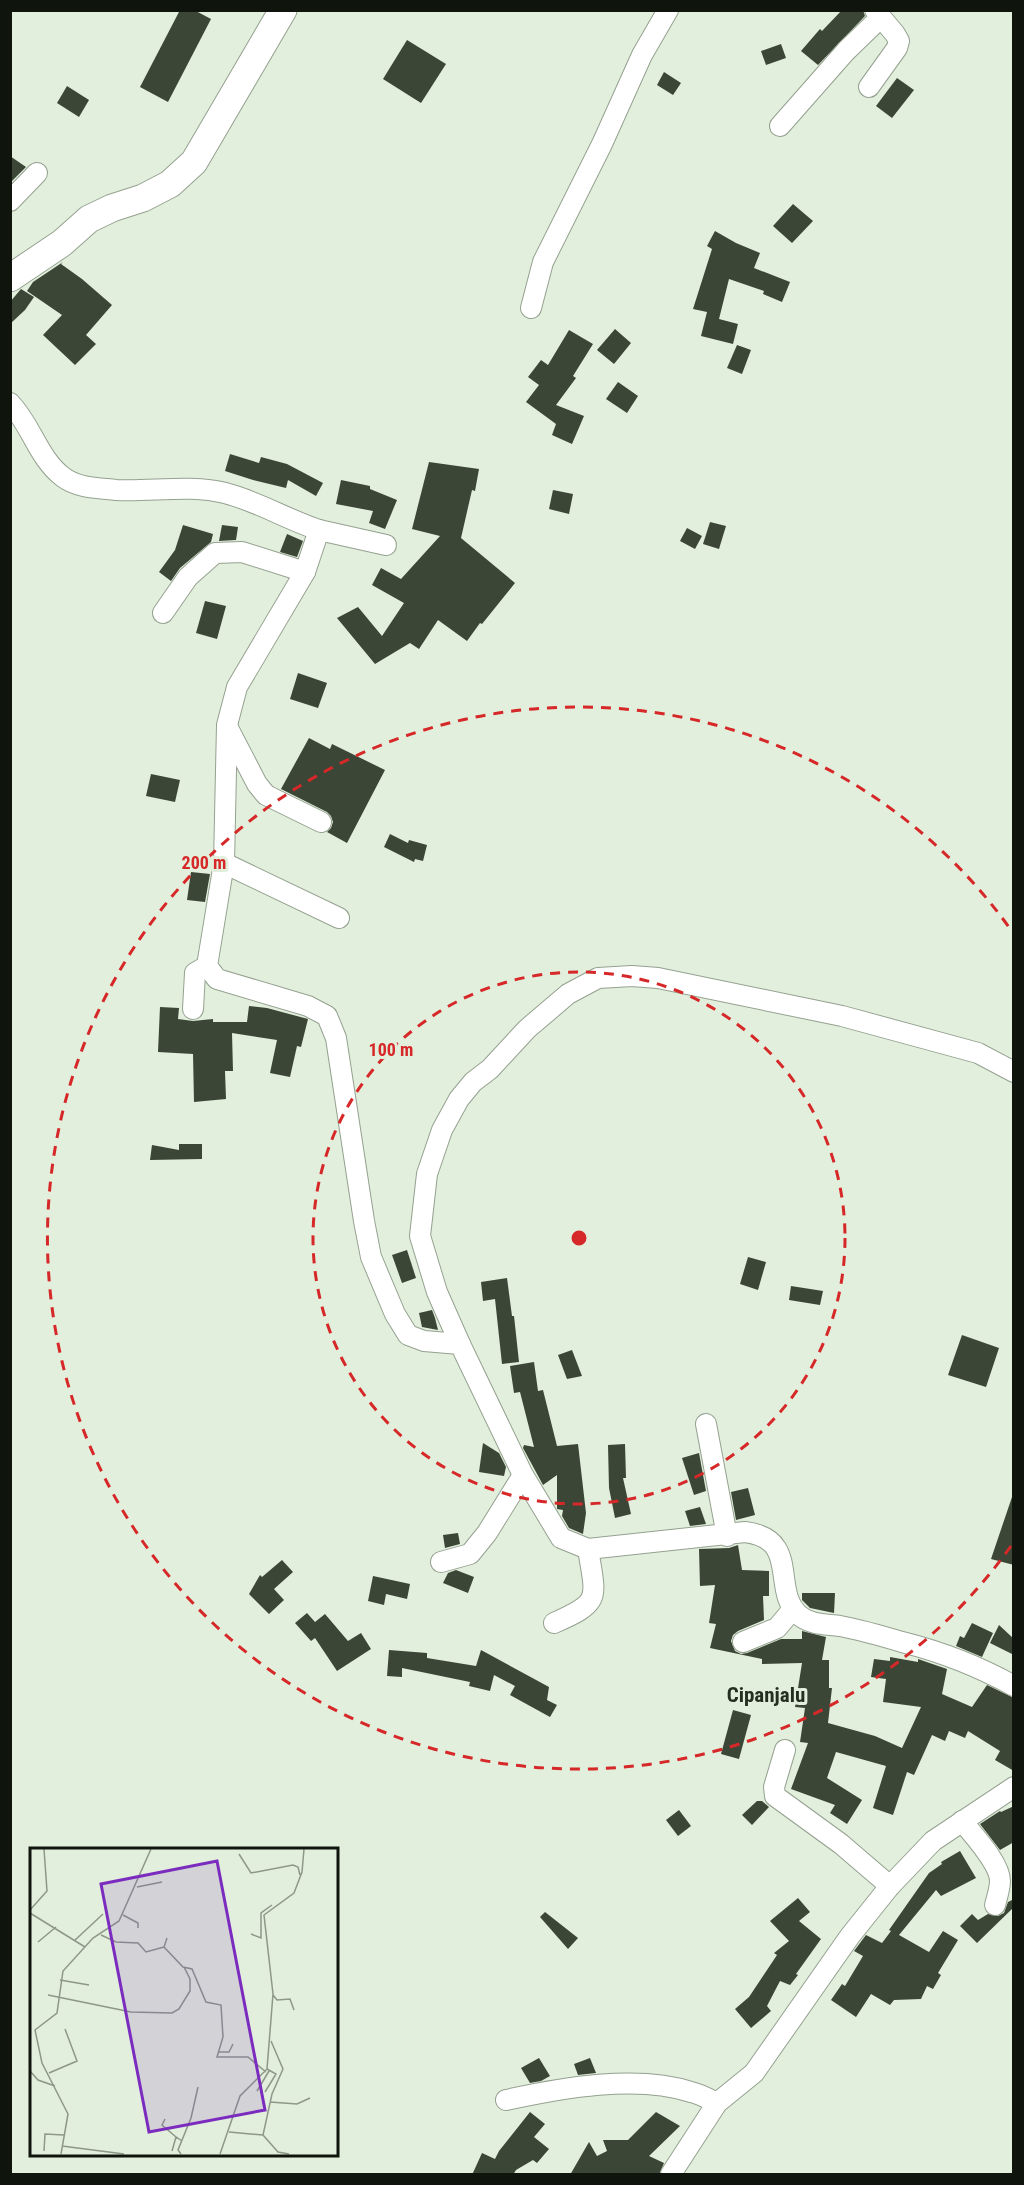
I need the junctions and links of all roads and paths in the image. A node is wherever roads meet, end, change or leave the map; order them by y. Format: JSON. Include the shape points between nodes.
{"nodes":[{"id":1,"x":283,"y":10,"type":"edge"},
{"id":2,"x":668,"y":10,"type":"edge"},
{"id":3,"x":877,"y":14,"type":"edge"},
{"id":4,"x":868,"y":87,"type":"dead end"},
{"id":5,"x":780,"y":126,"type":"dead end"},
{"id":6,"x":37,"y":173,"type":"dead end"},
{"id":7,"x":10,"y":201,"type":"edge"},
{"id":8,"x":10,"y":278,"type":"edge"},
{"id":9,"x":531,"y":308,"type":"dead end"},
{"id":10,"x":10,"y":403,"type":"edge"},
{"id":11,"x":319,"y":530,"type":"junction"},
{"id":12,"x":386,"y":545,"type":"dead end"},
{"id":13,"x":305,"y":572,"type":"junction"},
{"id":14,"x":163,"y":613,"type":"dead end"},
{"id":15,"x":227,"y":725,"type":"junction"},
{"id":16,"x":321,"y":822,"type":"dead end"},
{"id":17,"x":224,"y":863,"type":"junction"},
{"id":18,"x":339,"y":918,"type":"dead end"},
{"id":19,"x":207,"y":966,"type":"junction"},
{"id":20,"x":193,"y":1009,"type":"dead end"},
{"id":21,"x":1014,"y":1072,"type":"edge"},
{"id":22,"x":460,"y":1344,"type":"junction"},
{"id":23,"x":706,"y":1424,"type":"dead end"},
{"id":24,"x":523,"y":1475,"type":"junction"},
{"id":25,"x":727,"y":1536,"type":"junction"},
{"id":26,"x":588,"y":1550,"type":"junction"},
{"id":27,"x":441,"y":1562,"type":"dead end"},
{"id":28,"x":793,"y":1609,"type":"junction"},
{"id":29,"x":554,"y":1623,"type":"dead end"},
{"id":30,"x":743,"y":1642,"type":"dead end"},
{"id":31,"x":1014,"y":1686,"type":"edge"},
{"id":32,"x":785,"y":1750,"type":"dead end"},
{"id":33,"x":1014,"y":1787,"type":"edge"},
{"id":34,"x":962,"y":1821,"type":"junction"},
{"id":35,"x":890,"y":1886,"type":"junction"},
{"id":36,"x":995,"y":1905,"type":"dead end"},
{"id":37,"x":506,"y":2100,"type":"dead end"},
{"id":38,"x":717,"y":2103,"type":"junction"},
{"id":39,"x":671,"y":2175,"type":"edge"}],
"edges":[{"from":1,"to":8,"type":"street","via":[[194,162],[170,184],[89,219],[62,243]]},
{"from":2,"to":9,"type":"street","via":[[642,54],[543,262]]},
{"from":3,"to":4,"type":"street","via":[[899,41]]},
{"from":3,"to":5,"type":"street"},
{"from":6,"to":7,"type":"street"},
{"from":10,"to":11,"type":"street","via":[[29,428],[45,460],[64,478],[90,488],[225,493]]},
{"from":11,"to":12,"type":"street"},
{"from":11,"to":13,"type":"street"},
{"from":13,"to":14,"type":"street","via":[[242,552],[215,553],[188,577]]},
{"from":13,"to":15,"type":"street","via":[[237,687]]},
{"from":15,"to":16,"type":"street","via":[[266,795]]},
{"from":15,"to":17,"type":"street"},
{"from":17,"to":18,"type":"street"},
{"from":17,"to":19,"type":"street"},
{"from":19,"to":20,"type":"street","via":[[195,973]]},
{"from":19,"to":22,"type":"street","via":[[217,979],[308,1006],[327,1016],[336,1038],[372,1257],[395,1314],[415,1339]]},
{"from":21,"to":22,"type":"street","via":[[978,1053],[842,1016],[658,978],[598,978],[568,994],[527,1029],[459,1099],[442,1130],[427,1173],[420,1236],[437,1292]]},
{"from":22,"to":24,"type":"street"},
{"from":23,"to":25,"type":"street"},
{"from":24,"to":26,"type":"street","via":[[561,1538]]},
{"from":24,"to":27,"type":"street","via":[[470,1554]]},
{"from":25,"to":26,"type":"street"},
{"from":25,"to":28,"type":"street","via":[[746,1532],[769,1539],[777,1548]]},
{"from":26,"to":29,"type":"street","via":[[594,1585],[592,1600],[583,1610]]},
{"from":28,"to":30,"type":"street","via":[[777,1628]]},
{"from":28,"to":31,"type":"street","via":[[808,1622],[839,1626],[948,1654]]},
{"from":32,"to":35,"type":"street","via":[[775,1796]]},
{"from":33,"to":34,"type":"street"},
{"from":34,"to":35,"type":"street","via":[[933,1840]]},
{"from":34,"to":36,"type":"street","via":[[996,1869],[1000,1881]]},
{"from":35,"to":38,"type":"street","via":[[754,2073]]},
{"from":37,"to":38,"type":"street","via":[[547,2091],[637,2083],[692,2092]]},
{"from":38,"to":39,"type":"street"}]}
